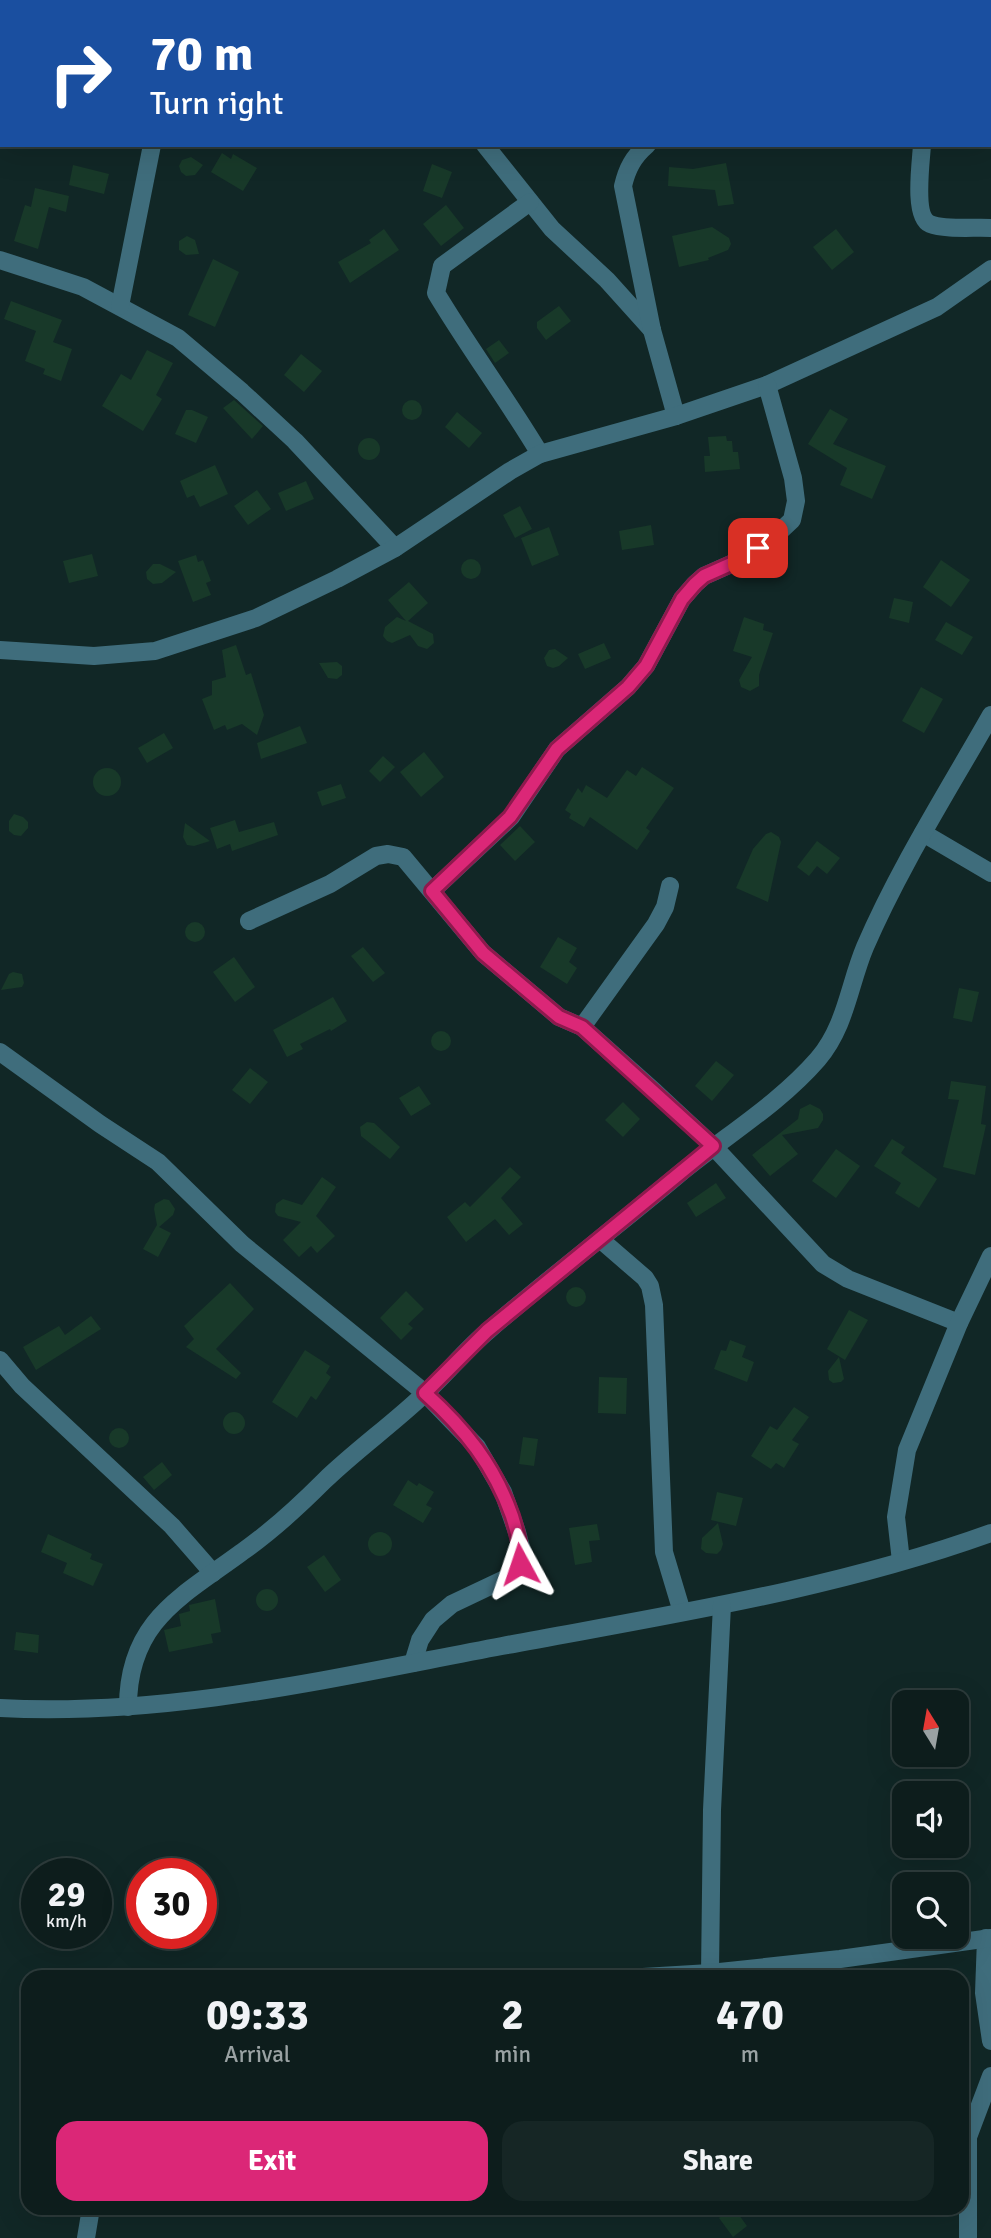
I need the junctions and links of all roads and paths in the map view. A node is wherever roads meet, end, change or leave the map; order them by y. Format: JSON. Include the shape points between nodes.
{"nodes":[{"id":1,"x":152,"y":147,"type":"edge"},
{"id":2,"x":487,"y":147,"type":"edge"},
{"id":3,"x":645,"y":147,"type":"edge"},
{"id":4,"x":922,"y":147,"type":"edge"},
{"id":5,"x":530,"y":202,"type":"junction"},
{"id":6,"x":991,"y":228,"type":"edge"},
{"id":7,"x":0,"y":260,"type":"edge"},
{"id":8,"x":991,"y":269,"type":"edge"},
{"id":9,"x":120,"y":306,"type":"junction"},
{"id":10,"x":652,"y":330,"type":"junction"},
{"id":11,"x":767,"y":385,"type":"junction"},
{"id":12,"x":676,"y":416,"type":"junction"},
{"id":13,"x":540,"y":454,"type":"junction"},
{"id":14,"x":395,"y":548,"type":"junction"},
{"id":15,"x":0,"y":650,"type":"edge"},
{"id":16,"x":991,"y":715,"type":"edge"},
{"id":17,"x":923,"y":833,"type":"junction"},
{"id":18,"x":991,"y":873,"type":"edge"},
{"id":19,"x":670,"y":886,"type":"dead end"},
{"id":20,"x":432,"y":891,"type":"junction"},
{"id":21,"x":249,"y":922,"type":"dead end"},
{"id":22,"x":582,"y":1027,"type":"junction"},
{"id":23,"x":0,"y":1052,"type":"edge"},
{"id":24,"x":713,"y":1146,"type":"junction"},
{"id":25,"x":601,"y":1240,"type":"junction"},
{"id":26,"x":991,"y":1256,"type":"edge"},
{"id":27,"x":959,"y":1323,"type":"junction"},
{"id":28,"x":0,"y":1360,"type":"edge"},
{"id":29,"x":425,"y":1393,"type":"junction"},
{"id":30,"x":991,"y":1533,"type":"edge"},
{"id":31,"x":901,"y":1561,"type":"junction"},
{"id":32,"x":213,"y":1573,"type":"junction"},
{"id":33,"x":722,"y":1605,"type":"junction"},
{"id":34,"x":682,"y":1612,"type":"junction"},
{"id":35,"x":413,"y":1663,"type":"junction"},
{"id":36,"x":128,"y":1707,"type":"junction"},
{"id":37,"x":0,"y":1708,"type":"edge"},
{"id":38,"x":988,"y":1938,"type":"edge"},
{"id":39,"x":710,"y":1970,"type":"edge"},
{"id":40,"x":738,"y":1970,"type":"edge"},
{"id":41,"x":991,"y":2041,"type":"edge"},
{"id":42,"x":991,"y":2076,"type":"edge"},
{"id":43,"x":969,"y":2119,"type":"edge"},
{"id":44,"x":90,"y":2215,"type":"edge"},
{"id":45,"x":968,"y":2215,"type":"edge"},
{"id":46,"x":86,"y":2238,"type":"edge"},
{"id":47,"x":968,"y":2238,"type":"edge"}],
"edges":[{"from":1,"to":9,"type":"street"},
{"from":2,"to":5,"type":"street"},
{"from":3,"to":10,"type":"street","via":[[627,169],[624,186]]},
{"from":4,"to":6,"type":"street","via":[[919,203],[928,224]]},
{"from":5,"to":10,"type":"street"},
{"from":5,"to":13,"type":"street","via":[[442,266],[436,293]]},
{"from":7,"to":9,"type":"street","via":[[83,287]]},
{"from":8,"to":11,"type":"street","via":[[937,307]]},
{"from":9,"to":14,"type":"street","via":[[178,338],[243,392]]},
{"from":10,"to":12,"type":"street"},
{"from":11,"to":12,"type":"street"},
{"from":11,"to":20,"type":"street","via":[[793,478],[796,501],[792,520],[740,560],[695,584],[646,666],[557,749],[510,817]]},
{"from":12,"to":13,"type":"street"},
{"from":13,"to":14,"type":"street"},
{"from":14,"to":15,"type":"street","via":[[256,618],[155,651],[94,656]]},
{"from":16,"to":17,"type":"street"},
{"from":17,"to":18,"type":"street"},
{"from":17,"to":24,"type":"street","via":[[864,949],[844,1015],[820,1057],[773,1104]]},
{"from":19,"to":22,"type":"street","via":[[656,924]]},
{"from":20,"to":21,"type":"street","via":[[403,857],[376,856],[330,884]]},
{"from":20,"to":22,"type":"street","via":[[483,953],[559,1017]]},
{"from":22,"to":24,"type":"street"},
{"from":23,"to":29,"type":"street","via":[[159,1162],[242,1244]]},
{"from":24,"to":25,"type":"street"},
{"from":24,"to":27,"type":"street","via":[[823,1264],[848,1279]]},
{"from":25,"to":29,"type":"street","via":[[487,1331]]},
{"from":25,"to":34,"type":"street","via":[[650,1286],[664,1552]]},
{"from":26,"to":27,"type":"street"},
{"from":27,"to":31,"type":"street","via":[[908,1450],[896,1517]]},
{"from":28,"to":32,"type":"street","via":[[22,1386],[172,1525]]},
{"from":29,"to":32,"type":"street","via":[[287,1518]]},
{"from":29,"to":35,"type":"street","via":[[477,1447],[503,1492],[522,1552],[520,1564],[507,1578],[452,1604],[433,1620]]},
{"from":30,"to":31,"type":"street"},
{"from":31,"to":33,"type":"street","via":[[827,1583]]},
{"from":32,"to":36,"type":"street","via":[[151,1625],[135,1656]]},
{"from":33,"to":34,"type":"street"},
{"from":33,"to":39,"type":"street"},
{"from":34,"to":35,"type":"street"},
{"from":35,"to":36,"type":"street","via":[[240,1695]]},
{"from":36,"to":37,"type":"street"},
{"from":38,"to":40,"type":"street"},
{"from":38,"to":41,"type":"street","via":[[984,1993]]},
{"from":42,"to":43,"type":"street"},
{"from":44,"to":46,"type":"street"},
{"from":45,"to":47,"type":"street"}]}
